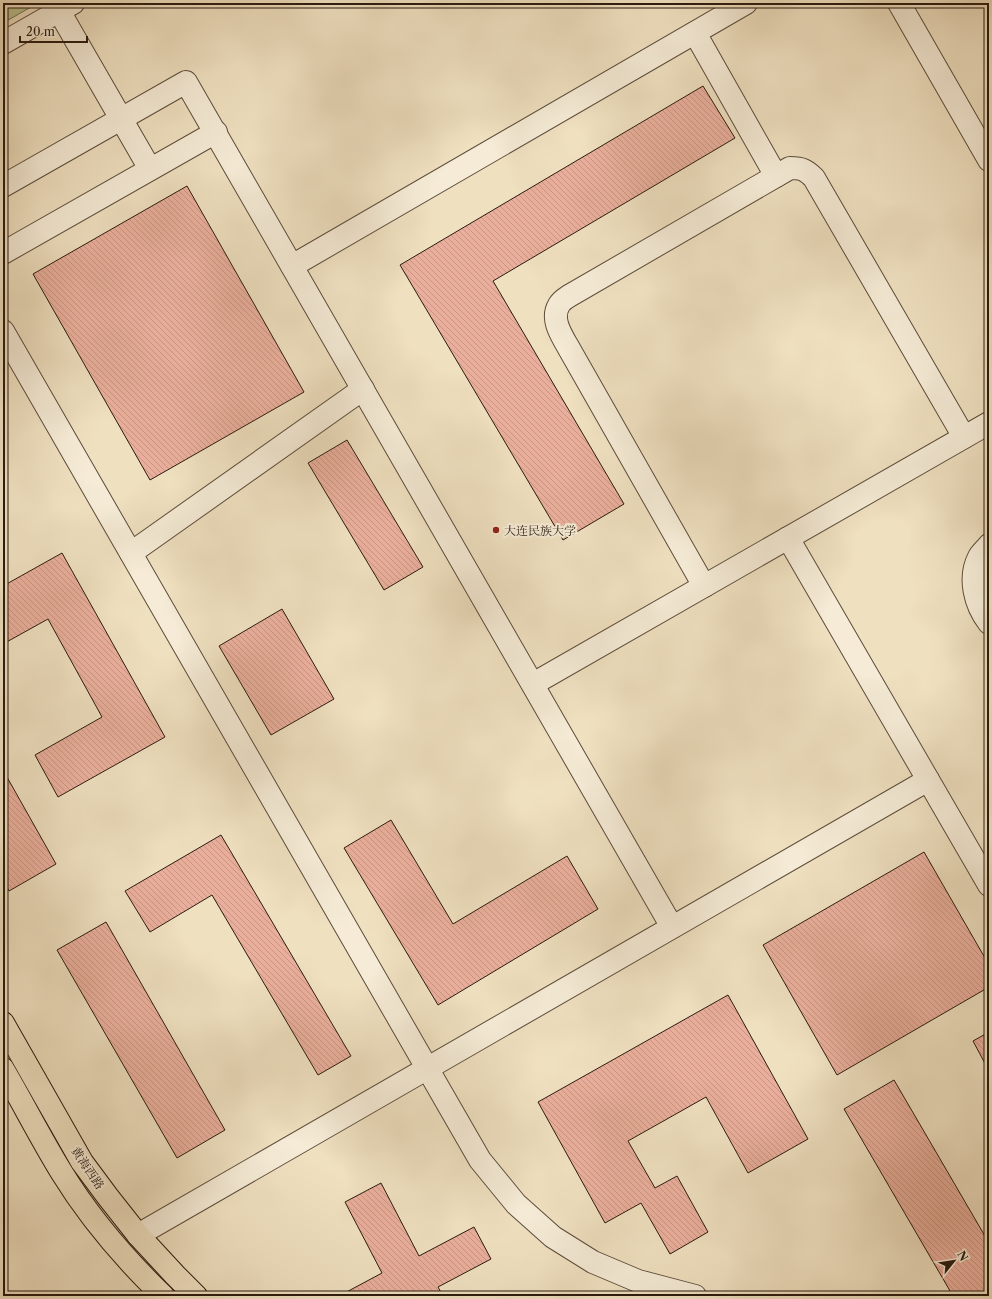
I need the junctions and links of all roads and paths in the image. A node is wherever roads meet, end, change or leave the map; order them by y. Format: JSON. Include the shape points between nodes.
{"nodes":[{"id":1,"x":746,"y":3,"type":"edge"},
{"id":2,"x":899,"y":3,"type":"edge"},
{"id":3,"x":66,"y":7,"type":"edge"},
{"id":4,"x":695,"y":33,"type":"junction"},
{"id":5,"x":3,"y":43,"type":"edge"},
{"id":6,"x":121,"y":119,"type":"junction"},
{"id":7,"x":216,"y":132,"type":"junction"},
{"id":8,"x":989,"y":160,"type":"edge"},
{"id":9,"x":150,"y":170,"type":"junction"},
{"id":10,"x":776,"y":176,"type":"junction"},
{"id":11,"x":3,"y":186,"type":"edge"},
{"id":12,"x":3,"y":253,"type":"edge"},
{"id":13,"x":292,"y":266,"type":"junction"},
{"id":14,"x":3,"y":331,"type":"edge"},
{"id":15,"x":363,"y":389,"type":"junction"},
{"id":16,"x":989,"y":423,"type":"edge"},
{"id":17,"x":964,"y":437,"type":"junction"},
{"id":18,"x":788,"y":538,"type":"junction"},
{"id":19,"x":989,"y":545,"type":"edge"},
{"id":20,"x":131,"y":553,"type":"junction"},
{"id":21,"x":704,"y":586,"type":"junction"},
{"id":22,"x":989,"y":623,"type":"edge"},
{"id":23,"x":533,"y":684,"type":"junction"},
{"id":24,"x":928,"y":780,"type":"junction"},
{"id":25,"x":989,"y":885,"type":"edge"},
{"id":26,"x":672,"y":927,"type":"junction"},
{"id":27,"x":3,"y":1024,"type":"edge"},
{"id":28,"x":25,"y":1062,"type":"junction"},
{"id":29,"x":427,"y":1069,"type":"junction"},
{"id":30,"x":4,"y":1072,"type":"edge"},
{"id":31,"x":138,"y":1235,"type":"junction"},
{"id":32,"x":163,"y":1296,"type":"edge"},
{"id":33,"x":196,"y":1296,"type":"edge"},
{"id":34,"x":695,"y":1296,"type":"edge"}],
"edges":[{"from":1,"to":4,"type":"street"},
{"from":2,"to":8,"type":"street"},
{"from":3,"to":5,"type":"street"},
{"from":3,"to":6,"type":"street"},
{"from":4,"to":10,"type":"street"},
{"from":4,"to":13,"type":"street"},
{"from":6,"to":7,"type":"street","via":[[186,82]]},
{"from":6,"to":9,"type":"street"},
{"from":6,"to":11,"type":"street"},
{"from":7,"to":9,"type":"street"},
{"from":7,"to":13,"type":"street"},
{"from":9,"to":12,"type":"street"},
{"from":10,"to":17,"type":"street","via":[[790,168],[799,168],[814,178]]},
{"from":10,"to":21,"type":"street","via":[[569,296],[559,304],[556,318],[559,331]]},
{"from":13,"to":15,"type":"street"},
{"from":14,"to":20,"type":"street"},
{"from":15,"to":20,"type":"street"},
{"from":15,"to":23,"type":"street"},
{"from":16,"to":17,"type":"street"},
{"from":17,"to":18,"type":"street"},
{"from":18,"to":21,"type":"street"},
{"from":18,"to":24,"type":"street"},
{"from":19,"to":22,"type":"street","via":[[979,556],[973,574],[975,596]]},
{"from":20,"to":29,"type":"street"},
{"from":21,"to":23,"type":"street"},
{"from":23,"to":26,"type":"street"},
{"from":24,"to":25,"type":"street"},
{"from":24,"to":26,"type":"street"},
{"from":26,"to":29,"type":"street"},
{"from":27,"to":28,"type":"main road","name":"黄海西路"},
{"from":28,"to":30,"type":"street"},
{"from":28,"to":31,"type":"main road","name":"黄海西路","via":[[82,1162]]},
{"from":29,"to":31,"type":"street"},
{"from":29,"to":34,"type":"street","via":[[480,1160],[516,1204],[553,1237],[593,1262],[638,1281]]},
{"from":30,"to":32,"type":"main road","name":"黄海西路","via":[[62,1173],[120,1249]]},
{"from":31,"to":33,"type":"main road","name":"黄海西路"}]}
